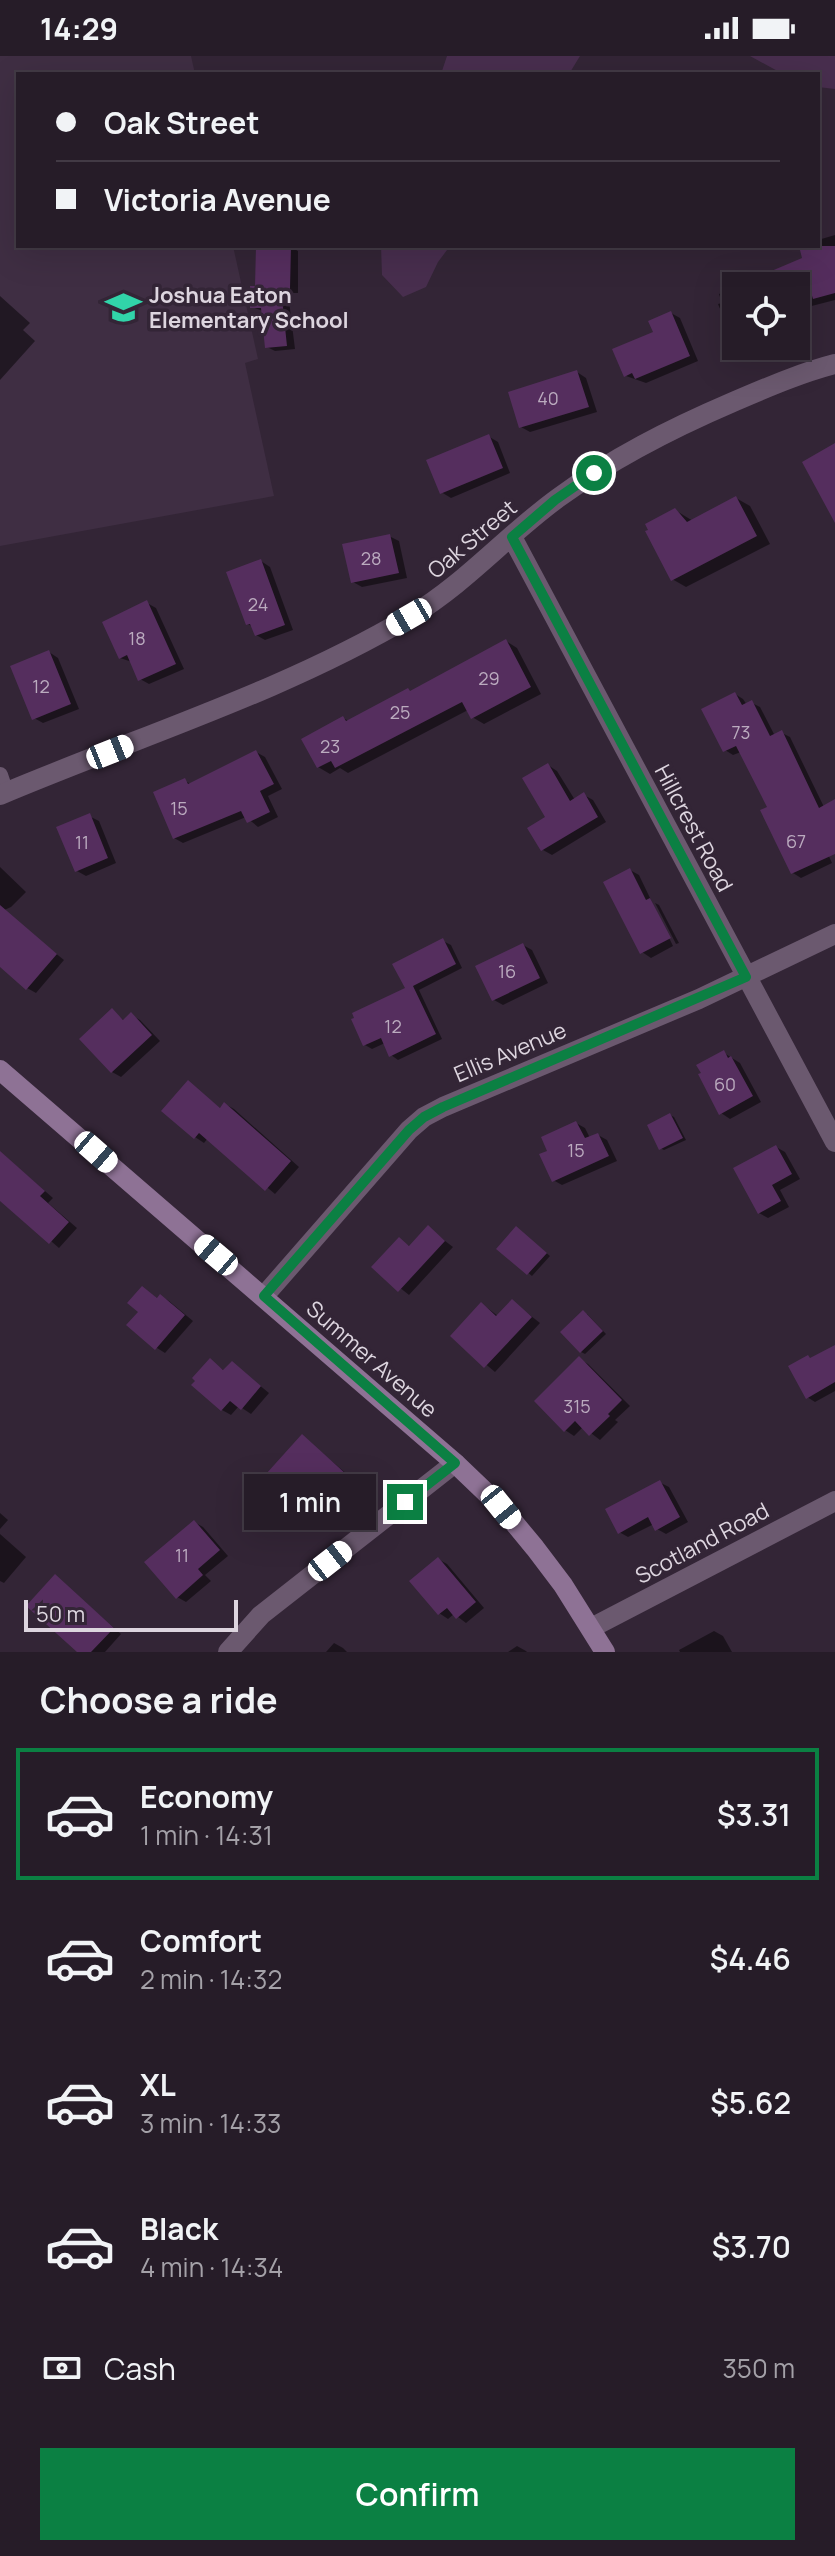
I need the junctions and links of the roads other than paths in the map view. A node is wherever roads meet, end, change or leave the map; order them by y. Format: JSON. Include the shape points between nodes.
{"nodes":[{"id":1,"x":835,"y":364,"type":"edge"},
{"id":2,"x":512,"y":537,"type":"junction"},
{"id":3,"x":2,"y":788,"type":"edge"},
{"id":4,"x":835,"y":934,"type":"edge"},
{"id":5,"x":746,"y":977,"type":"junction"},
{"id":6,"x":0,"y":1070,"type":"edge"},
{"id":7,"x":835,"y":1142,"type":"edge"},
{"id":8,"x":264,"y":1296,"type":"junction"},
{"id":9,"x":455,"y":1463,"type":"junction"},
{"id":10,"x":835,"y":1501,"type":"edge"},
{"id":11,"x":591,"y":1628,"type":"junction"},
{"id":12,"x":228,"y":1652,"type":"edge"},
{"id":13,"x":605,"y":1652,"type":"edge"}],
"edges":[{"from":1,"to":2,"type":"street","name":"Oak Street","via":[[764,389],[613,459]]},
{"from":2,"to":3,"type":"street","name":"Oak Street","via":[[448,591],[386,630],[188,721]]},
{"from":2,"to":5,"type":"street","name":"Hillcrest Road"},
{"from":4,"to":5,"type":"street","name":"Ellis Avenue"},
{"from":5,"to":7,"type":"street","name":"Hillcrest Road"},
{"from":5,"to":8,"type":"street","name":"Ellis Avenue","via":[[424,1117]]},
{"from":6,"to":8,"type":"street","name":"Summer Avenue"},
{"from":8,"to":9,"type":"street","name":"Summer Avenue"},
{"from":9,"to":11,"type":"street","name":"Summer Avenue","via":[[501,1507]]},
{"from":9,"to":12,"type":"street","via":[[261,1615]]},
{"from":10,"to":11,"type":"street","name":"Scotland Road"},
{"from":11,"to":13,"type":"street","name":"Summer Avenue"}]}
